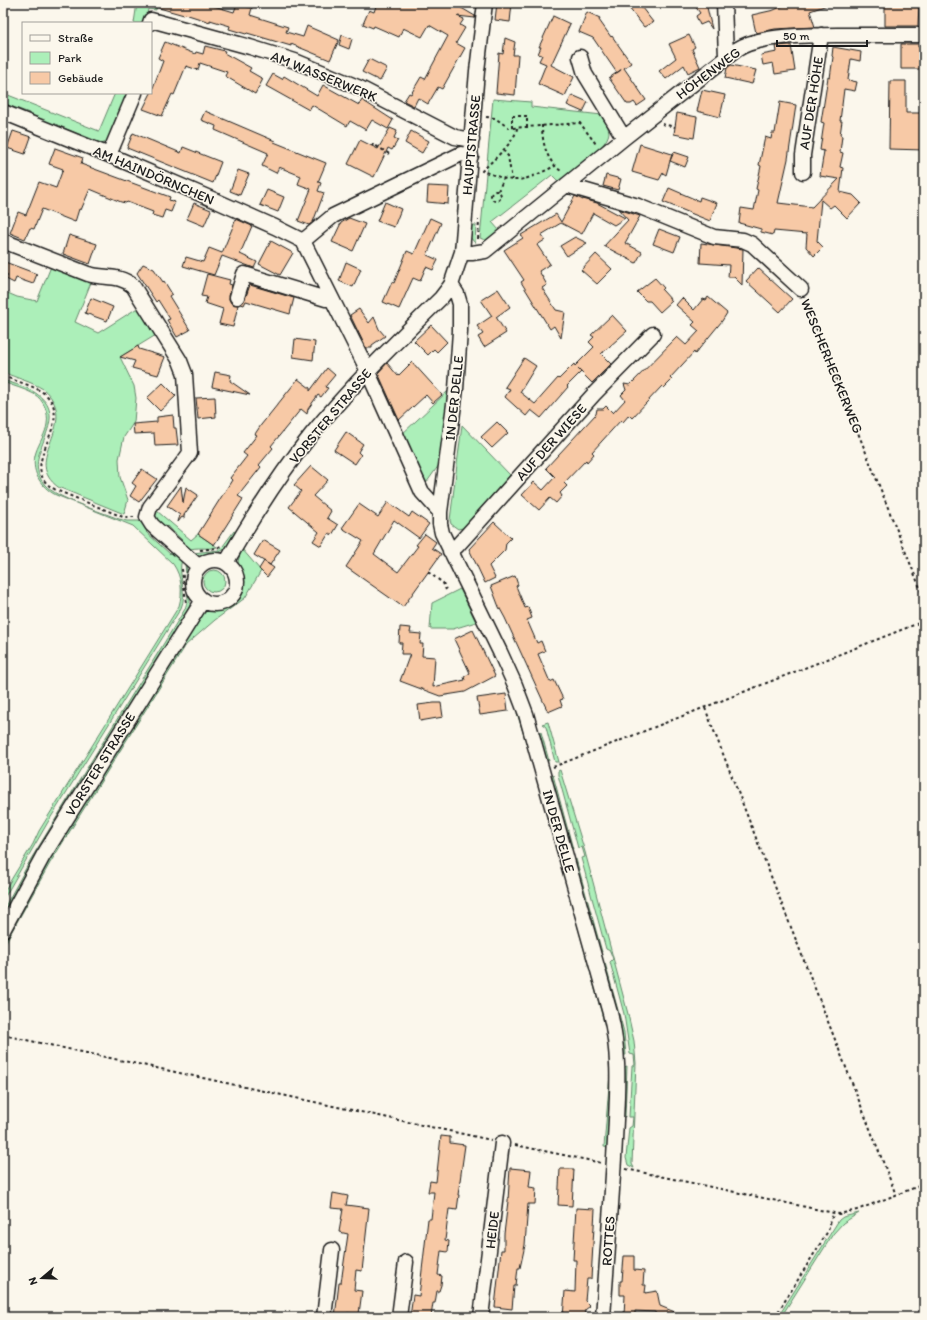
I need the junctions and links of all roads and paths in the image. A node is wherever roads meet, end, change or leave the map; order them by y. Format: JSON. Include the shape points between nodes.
{"nodes":[{"id":1,"x":484,"y":3,"type":"edge"},
{"id":2,"x":724,"y":3,"type":"edge"},
{"id":3,"x":150,"y":22,"type":"edge"},
{"id":4,"x":821,"y":35,"type":"junction"},
{"id":5,"x":924,"y":35,"type":"edge"},
{"id":6,"x":580,"y":57,"type":"dead end"},
{"id":7,"x":726,"y":57,"type":"junction"},
{"id":8,"x":135,"y":94,"type":"edge"},
{"id":9,"x":3,"y":112,"type":"edge"},
{"id":10,"x":473,"y":120,"type":"junction"},
{"id":11,"x":542,"y":125,"type":"junction"},
{"id":12,"x":512,"y":128,"type":"junction"},
{"id":13,"x":517,"y":128,"type":"junction"},
{"id":14,"x":527,"y":128,"type":"junction"},
{"id":15,"x":624,"y":138,"type":"junction"},
{"id":16,"x":472,"y":140,"type":"junction"},
{"id":17,"x":372,"y":146,"type":"dead end"},
{"id":18,"x":504,"y":150,"type":"junction"},
{"id":19,"x":604,"y":154,"type":"junction"},
{"id":20,"x":109,"y":155,"type":"junction"},
{"id":21,"x":392,"y":155,"type":"dead end"},
{"id":22,"x":476,"y":160,"type":"junction"},
{"id":23,"x":555,"y":166,"type":"junction"},
{"id":24,"x":482,"y":171,"type":"junction"},
{"id":25,"x":803,"y":172,"type":"dead end"},
{"id":26,"x":504,"y":178,"type":"junction"},
{"id":27,"x":512,"y":180,"type":"junction"},
{"id":28,"x":570,"y":182,"type":"junction"},
{"id":29,"x":498,"y":191,"type":"junction"},
{"id":30,"x":479,"y":215,"type":"dead end"},
{"id":31,"x":3,"y":241,"type":"edge"},
{"id":32,"x":303,"y":242,"type":"junction"},
{"id":33,"x":462,"y":252,"type":"junction"},
{"id":34,"x":476,"y":253,"type":"junction"},
{"id":35,"x":451,"y":285,"type":"junction"},
{"id":36,"x":801,"y":289,"type":"joint"},
{"id":37,"x":237,"y":297,"type":"dead end"},
{"id":38,"x":331,"y":297,"type":"junction"},
{"id":39,"x":653,"y":334,"type":"dead end"},
{"id":40,"x":368,"y":371,"type":"junction"},
{"id":41,"x":3,"y":376,"type":"edge"},
{"id":42,"x":440,"y":512,"type":"junction"},
{"id":43,"x":147,"y":517,"type":"junction"},
{"id":44,"x":224,"y":543,"type":"dead end"},
{"id":45,"x":450,"y":551,"type":"junction"},
{"id":46,"x":187,"y":556,"type":"junction"},
{"id":47,"x":227,"y":562,"type":"junction"},
{"id":48,"x":198,"y":566,"type":"junction"},
{"id":49,"x":428,"y":572,"type":"dead end"},
{"id":50,"x":446,"y":590,"type":"dead end"},
{"id":51,"x":924,"y":598,"type":"edge"},
{"id":52,"x":203,"y":600,"type":"junction"},
{"id":53,"x":186,"y":603,"type":"dead end"},
{"id":54,"x":924,"y":621,"type":"edge"},
{"id":55,"x":704,"y":708,"type":"junction"},
{"id":56,"x":549,"y":766,"type":"junction"},
{"id":57,"x":3,"y":930,"type":"edge"},
{"id":58,"x":3,"y":1035,"type":"edge"},
{"id":59,"x":502,"y":1143,"type":"junction"},
{"id":60,"x":618,"y":1167,"type":"junction"},
{"id":61,"x":924,"y":1184,"type":"edge"},
{"id":62,"x":896,"y":1195,"type":"junction"},
{"id":63,"x":833,"y":1214,"type":"junction"},
{"id":64,"x":332,"y":1250,"type":"dead end"},
{"id":65,"x":406,"y":1262,"type":"dead end"},
{"id":66,"x":324,"y":1317,"type":"edge"},
{"id":67,"x":399,"y":1317,"type":"edge"},
{"id":68,"x":481,"y":1317,"type":"edge"},
{"id":69,"x":603,"y":1317,"type":"edge"},
{"id":70,"x":775,"y":1317,"type":"edge"}],
"edges":[{"from":1,"to":10,"type":"street","name":"HAUPTSTRASSE"},
{"from":2,"to":7,"type":"street"},
{"from":3,"to":16,"type":"street","name":"AM WASSERWERK","via":[[151,20],[295,61],[360,88],[455,136]]},
{"from":4,"to":5,"type":"street","name":"HÖHENWEG"},
{"from":4,"to":7,"type":"street","name":"HÖHENWEG","via":[[756,41],[740,47]]},
{"from":4,"to":25,"type":"street","name":"AUF DER HÖHE","via":[[803,155]]},
{"from":6,"to":15,"type":"street","via":[[585,74]]},
{"from":7,"to":15,"type":"street","name":"HÖHENWEG"},
{"from":8,"to":20,"type":"street"},
{"from":9,"to":20,"type":"street","name":"AM HAINDÖRNCHEN"},
{"from":10,"to":12,"type":"path","via":[[482,121],[482,117],[495,118]]},
{"from":10,"to":16,"type":"street","name":"HAUPTSTRASSE"},
{"from":11,"to":14,"type":"path"},
{"from":11,"to":19,"type":"path","via":[[580,123]]},
{"from":11,"to":23,"type":"path","via":[[547,152]]},
{"from":12,"to":13,"type":"path"},
{"from":12,"to":14,"type":"path","via":[[512,116],[527,116]]},
{"from":13,"to":14,"type":"path"},
{"from":13,"to":18,"type":"path","via":[[517,134]]},
{"from":15,"to":19,"type":"street","name":"HÖHENWEG"},
{"from":16,"to":22,"type":"street","name":"HAUPTSTRASSE"},
{"from":17,"to":21,"type":"path","via":[[373,144]]},
{"from":18,"to":24,"type":"path"},
{"from":18,"to":27,"type":"path","via":[[508,156]]},
{"from":19,"to":28,"type":"street","name":"HÖHENWEG"},
{"from":20,"to":32,"type":"street","name":"AM HAINDÖRNCHEN","via":[[275,227]]},
{"from":22,"to":24,"type":"path"},
{"from":22,"to":32,"type":"street","via":[[461,154],[332,216]]},
{"from":22,"to":33,"type":"street","name":"HAUPTSTRASSE"},
{"from":23,"to":27,"type":"path","via":[[525,178]]},
{"from":23,"to":28,"type":"path"},
{"from":24,"to":26,"type":"path"},
{"from":26,"to":27,"type":"path"},
{"from":26,"to":29,"type":"path"},
{"from":28,"to":34,"type":"street","name":"HÖHENWEG","via":[[485,251]]},
{"from":28,"to":36,"type":"street","name":"WESCHERHECKERWEG","via":[[714,237],[746,241]]},
{"from":29,"to":29,"type":"path","via":[[500,198],[491,198],[491,194]]},
{"from":30,"to":34,"type":"path"},
{"from":31,"to":43,"type":"street","via":[[88,274],[129,282],[180,361],[185,374],[190,453],[150,507]]},
{"from":32,"to":38,"type":"street"},
{"from":33,"to":34,"type":"street"},
{"from":33,"to":35,"type":"street","name":"HAUPTSTRASSE"},
{"from":35,"to":40,"type":"street","name":"VORSTER STRASSE"},
{"from":35,"to":42,"type":"street","name":"IN DER DELLE","via":[[460,304],[460,331],[456,389]]},
{"from":36,"to":51,"type":"path","name":"WESCHERHECKERWEG"},
{"from":37,"to":38,"type":"street","via":[[244,274],[326,299]]},
{"from":38,"to":40,"type":"street"},
{"from":39,"to":45,"type":"street","name":"AUF DER WIESE","via":[[594,394]]},
{"from":40,"to":42,"type":"street","via":[[422,492]]},
{"from":40,"to":47,"type":"street","name":"VORSTER STRASSE","via":[[311,435],[273,486]]},
{"from":41,"to":43,"type":"path","via":[[42,392],[52,403],[54,424],[40,465],[42,475],[48,484],[56,490],[123,517]]},
{"from":42,"to":45,"type":"street","name":"IN DER DELLE","via":[[442,533]]},
{"from":43,"to":46,"type":"street","via":[[152,525]]},
{"from":44,"to":46,"type":"path","via":[[217,548],[190,551]]},
{"from":45,"to":56,"type":"street","name":"IN DER DELLE","via":[[515,685]]},
{"from":46,"to":48,"type":"street"},
{"from":46,"to":53,"type":"path","via":[[182,564]]},
{"from":47,"to":48,"type":"street","via":[[213,559],[206,560]]},
{"from":47,"to":52,"type":"street","via":[[236,576],[235,592],[223,603],[214,604]]},
{"from":48,"to":52,"type":"street","via":[[192,580],[193,588]]},
{"from":49,"to":50,"type":"path","via":[[443,583]]},
{"from":52,"to":57,"type":"street","name":"VORSTER STRASSE","via":[[47,850]]},
{"from":54,"to":55,"type":"path"},
{"from":55,"to":56,"type":"path"},
{"from":55,"to":62,"type":"path"},
{"from":56,"to":60,"type":"street","name":"IN DER DELLE","via":[[614,1032],[618,1086]]},
{"from":58,"to":59,"type":"path"},
{"from":59,"to":60,"type":"path"},
{"from":59,"to":68,"type":"street","name":"HEIDE"},
{"from":60,"to":63,"type":"path"},
{"from":60,"to":69,"type":"street","name":"ROTTES"},
{"from":61,"to":62,"type":"path"},
{"from":62,"to":63,"type":"path","via":[[851,1212]]},
{"from":63,"to":70,"type":"path","via":[[828,1231]]},
{"from":64,"to":66,"type":"street"},
{"from":65,"to":67,"type":"street"}]}
